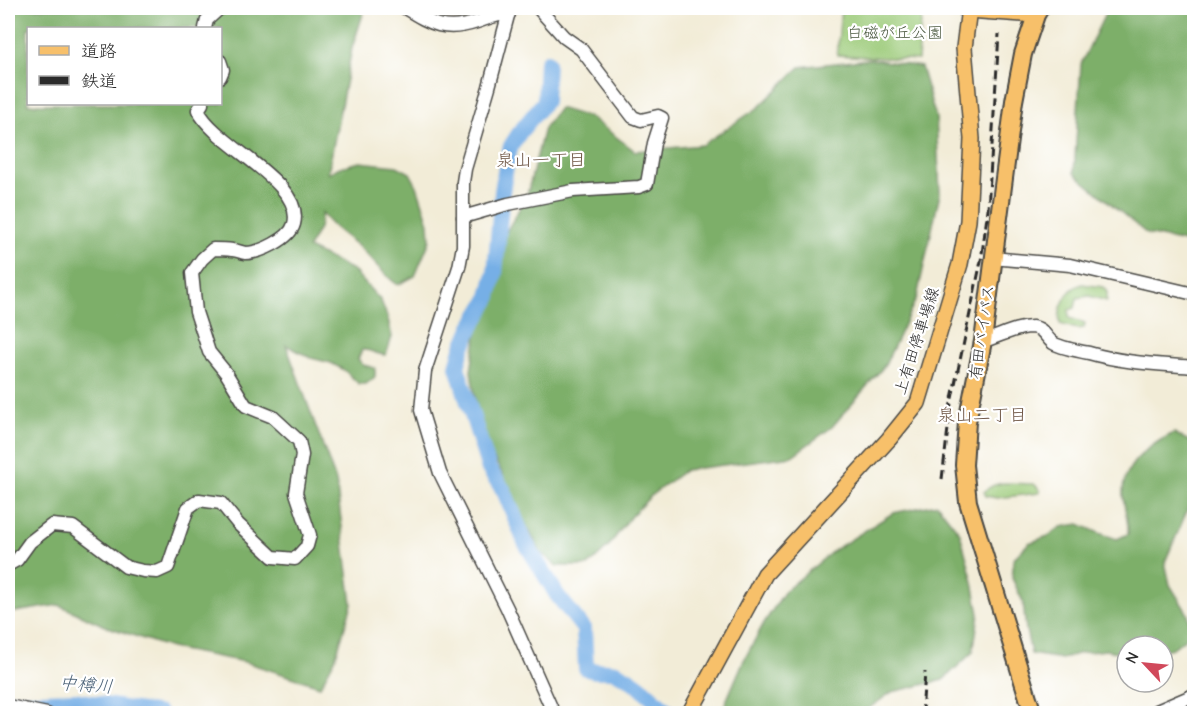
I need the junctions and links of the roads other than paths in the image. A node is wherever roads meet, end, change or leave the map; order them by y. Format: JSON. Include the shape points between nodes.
{"nodes":[{"id":1,"x":220,"y":8,"type":"edge"},
{"id":2,"x":405,"y":8,"type":"edge"},
{"id":3,"x":538,"y":8,"type":"edge"},
{"id":4,"x":968,"y":9,"type":"edge"},
{"id":5,"x":510,"y":11,"type":"edge"},
{"id":6,"x":1038,"y":11,"type":"edge"},
{"id":7,"x":205,"y":27,"type":"edge"},
{"id":8,"x":201,"y":105,"type":"edge"},
{"id":9,"x":463,"y":217,"type":"junction"},
{"id":10,"x":992,"y":258,"type":"junction"},
{"id":11,"x":1194,"y":294,"type":"edge"},
{"id":12,"x":983,"y":341,"type":"junction"},
{"id":13,"x":1194,"y":367,"type":"edge"},
{"id":14,"x":8,"y":565,"type":"edge"},
{"id":15,"x":1194,"y":695,"type":"edge"},
{"id":16,"x":8,"y":706,"type":"edge"},
{"id":17,"x":47,"y":714,"type":"edge"},
{"id":18,"x":554,"y":714,"type":"edge"},
{"id":19,"x":689,"y":714,"type":"edge"},
{"id":20,"x":1033,"y":714,"type":"edge"},
{"id":21,"x":1150,"y":714,"type":"edge"}],
"edges":[{"from":1,"to":7,"type":"street"},
{"from":2,"to":5,"type":"street","via":[[429,23],[455,28]]},
{"from":3,"to":9,"type":"street","via":[[580,49],[633,117],[662,118],[647,184],[573,191]]},
{"from":4,"to":6,"type":"main road","name":"上有田停車場線"},
{"from":4,"to":19,"type":"main road","name":"上有田停車場線","via":[[964,48],[972,139],[968,221],[960,264],[918,403],[765,574]]},
{"from":5,"to":9,"type":"street","via":[[465,168]]},
{"from":6,"to":10,"type":"highway","name":"有田バイパス","via":[[1023,54],[1014,101]]},
{"from":8,"to":14,"type":"street","via":[[198,110],[202,119],[270,177],[288,196],[296,216],[293,229],[282,241],[246,253],[213,249],[192,273],[196,312],[209,352],[246,406],[273,417],[298,441],[302,455],[296,493],[310,535],[307,546],[295,559],[273,557],[221,503],[199,501],[188,508],[168,567],[157,572],[126,567],[73,527],[52,525]]},
{"from":9,"to":18,"type":"street","via":[[459,267],[424,371],[421,410],[441,473]]},
{"from":10,"to":11,"type":"street","via":[[1070,266]]},
{"from":10,"to":12,"type":"highway","name":"有田バイパス"},
{"from":12,"to":13,"type":"street","via":[[1032,327],[1042,330],[1053,343],[1091,354]]},
{"from":12,"to":20,"type":"highway","name":"有田バイパス","via":[[967,422],[964,465],[968,502]]},
{"from":15,"to":21,"type":"street"},
{"from":16,"to":17,"type":"street"}]}
